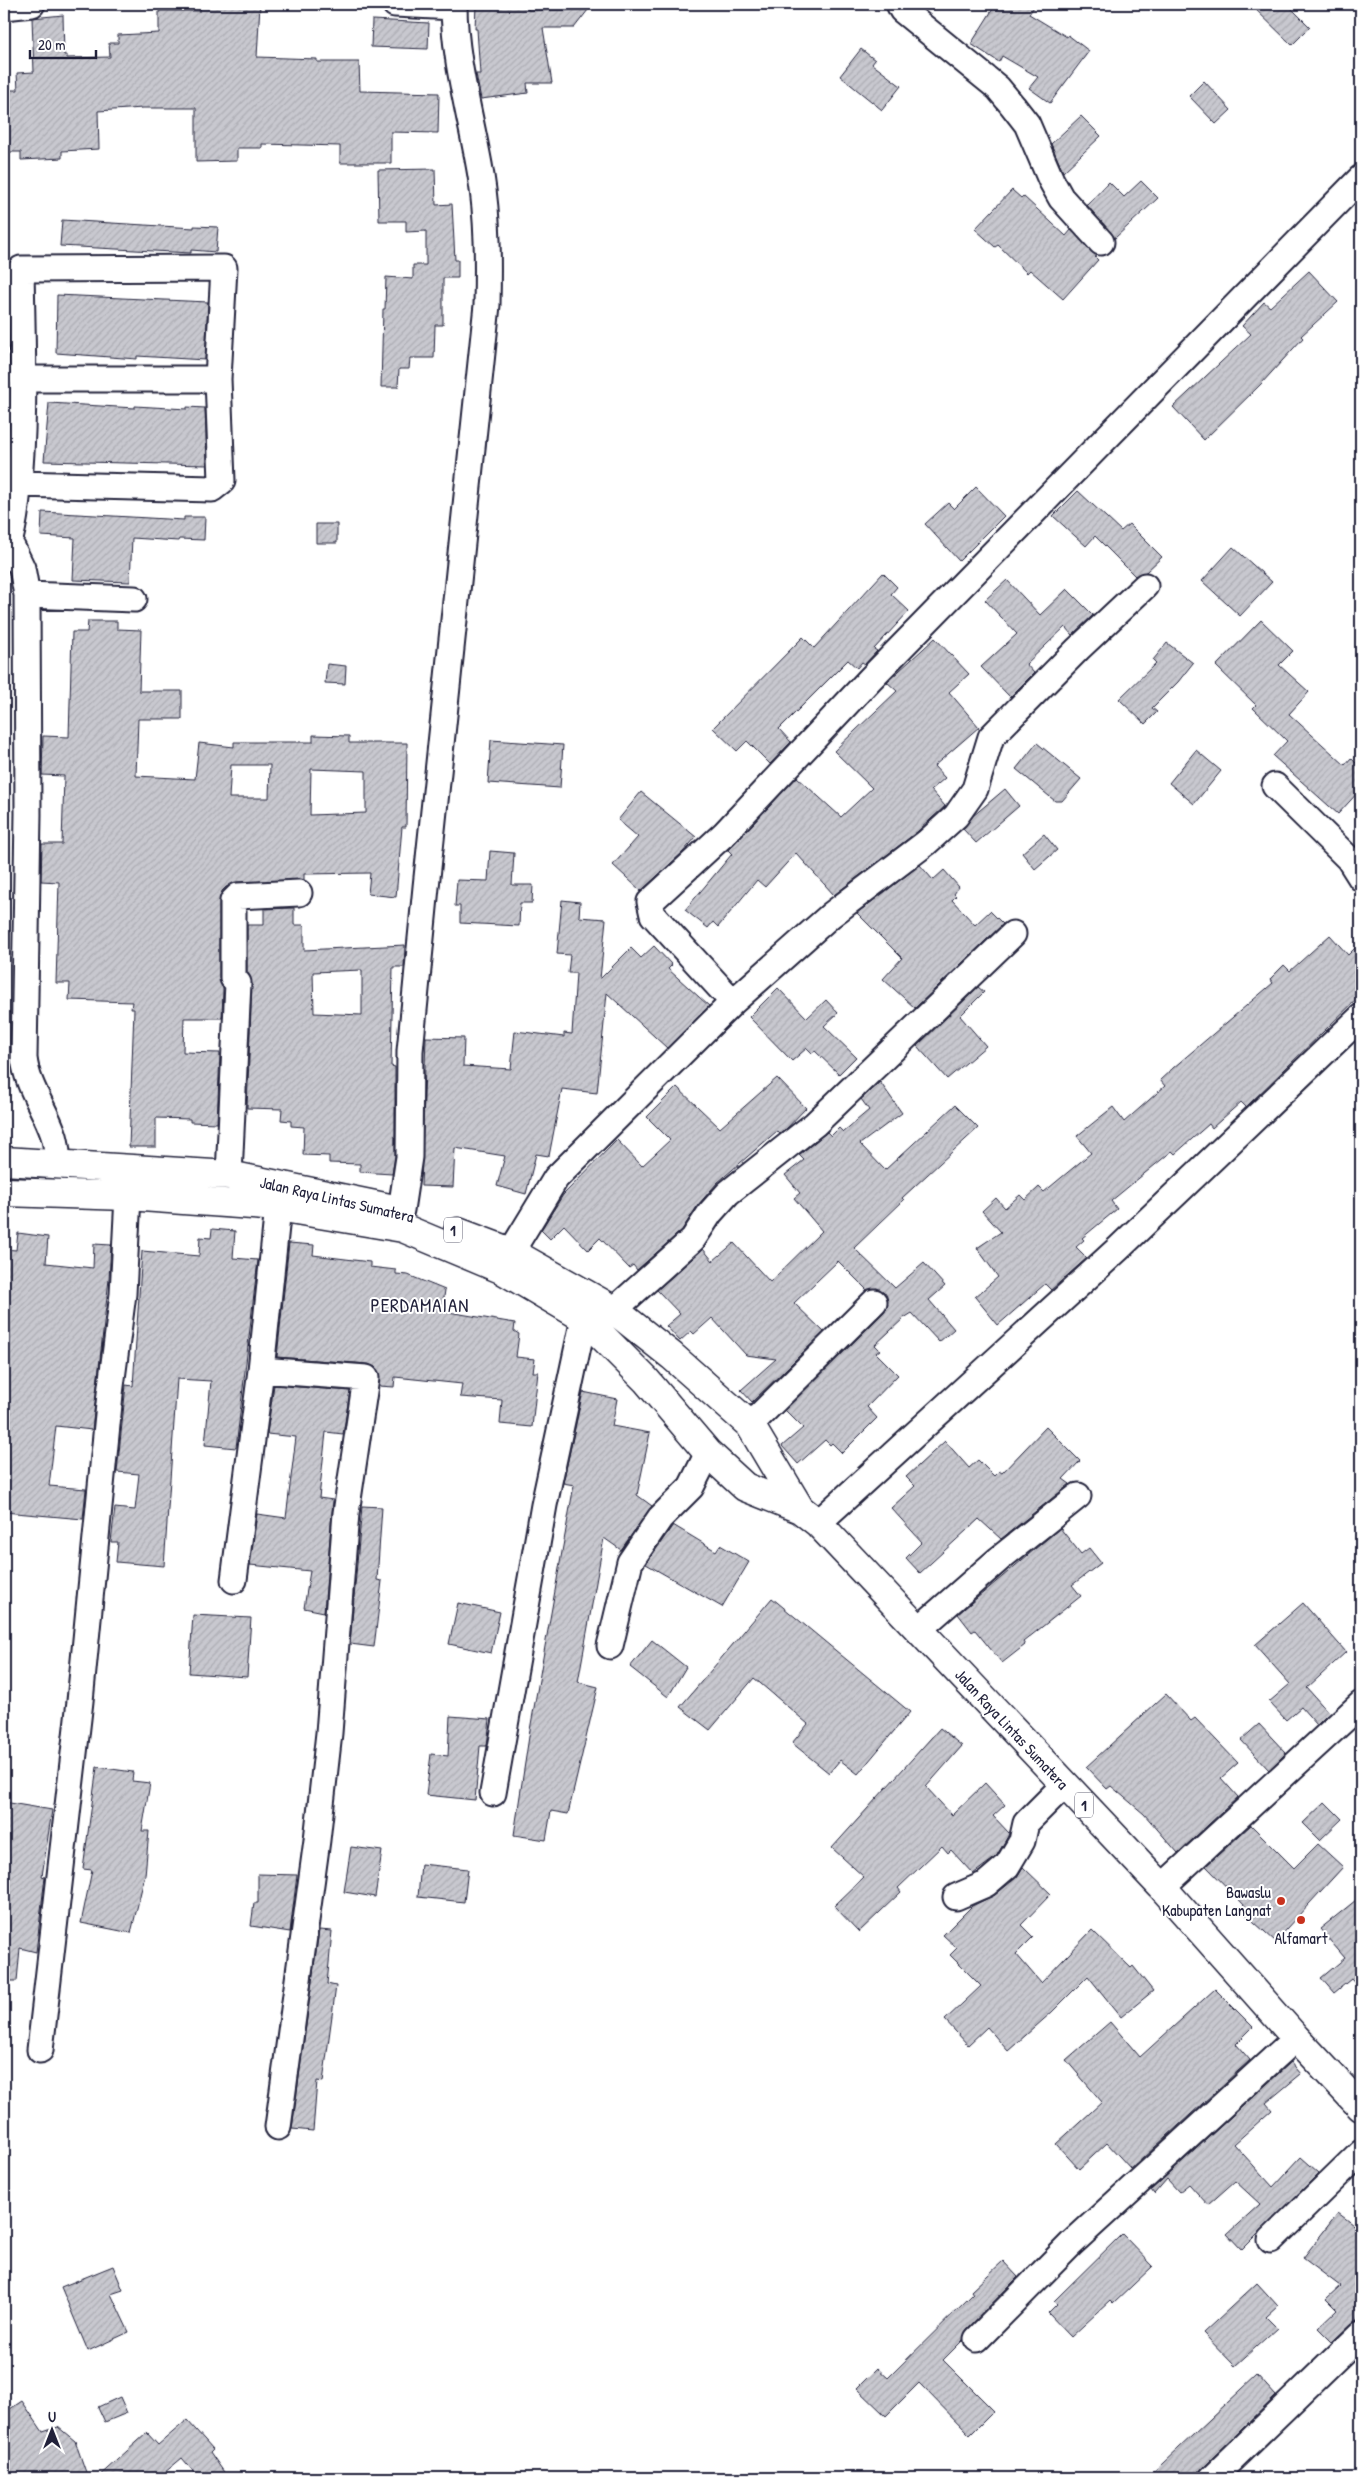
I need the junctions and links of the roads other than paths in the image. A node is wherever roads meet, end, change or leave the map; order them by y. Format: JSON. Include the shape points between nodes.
{"nodes":[{"id":1,"x":32,"y":4,"type":"edge"},
{"id":2,"x":395,"y":4,"type":"edge"},
{"id":3,"x":899,"y":4,"type":"edge"},
{"id":4,"x":454,"y":5,"type":"edge"},
{"id":5,"x":4,"y":7,"type":"edge"},
{"id":6,"x":1361,"y":178,"type":"edge"},
{"id":7,"x":1101,"y":242,"type":"dead end"},
{"id":8,"x":22,"y":380,"type":"junction"},
{"id":9,"x":218,"y":380,"type":"junction"},
{"id":10,"x":18,"y":484,"type":"junction"},
{"id":11,"x":7,"y":550,"type":"edge"},
{"id":12,"x":1145,"y":586,"type":"dead end"},
{"id":13,"x":27,"y":595,"type":"junction"},
{"id":14,"x":134,"y":599,"type":"dead end"},
{"id":15,"x":1275,"y":786,"type":"dead end"},
{"id":16,"x":1361,"y":878,"type":"edge"},
{"id":17,"x":299,"y":893,"type":"dead end"},
{"id":18,"x":1013,"y":934,"type":"dead end"},
{"id":19,"x":733,"y":1002,"type":"junction"},
{"id":20,"x":1361,"y":1017,"type":"edge"},
{"id":21,"x":4,"y":1161,"type":"edge"},
{"id":22,"x":58,"y":1164,"type":"junction"},
{"id":23,"x":229,"y":1175,"type":"junction"},
{"id":24,"x":4,"y":1192,"type":"edge"},
{"id":25,"x":128,"y":1196,"type":"junction"},
{"id":26,"x":278,"y":1207,"type":"junction"},
{"id":27,"x":401,"y":1210,"type":"junction"},
{"id":28,"x":511,"y":1252,"type":"junction"},
{"id":29,"x":874,"y":1302,"type":"dead end"},
{"id":30,"x":614,"y":1310,"type":"junction"},
{"id":31,"x":584,"y":1318,"type":"junction"},
{"id":32,"x":261,"y":1370,"type":"junction"},
{"id":33,"x":750,"y":1425,"type":"junction"},
{"id":34,"x":708,"y":1454,"type":"junction"},
{"id":35,"x":1078,"y":1496,"type":"dead end"},
{"id":36,"x":809,"y":1516,"type":"junction"},
{"id":37,"x":234,"y":1580,"type":"dead end"},
{"id":38,"x":918,"y":1630,"type":"junction"},
{"id":39,"x":610,"y":1646,"type":"dead end"},
{"id":40,"x":1361,"y":1704,"type":"edge"},
{"id":41,"x":1064,"y":1785,"type":"junction"},
{"id":42,"x":492,"y":1793,"type":"dead end"},
{"id":43,"x":1162,"y":1887,"type":"junction"},
{"id":44,"x":956,"y":1897,"type":"dead end"},
{"id":45,"x":1296,"y":2038,"type":"junction"},
{"id":46,"x":40,"y":2050,"type":"dead end"},
{"id":47,"x":1361,"y":2107,"type":"edge"},
{"id":48,"x":278,"y":2127,"type":"dead end"},
{"id":49,"x":1361,"y":2152,"type":"edge"},
{"id":50,"x":1271,"y":2240,"type":"dead end"},
{"id":51,"x":1361,"y":2334,"type":"edge"},
{"id":52,"x":977,"y":2339,"type":"dead end"},
{"id":53,"x":1212,"y":2478,"type":"edge"}],
"edges":[{"from":1,"to":5,"type":"street"},
{"from":2,"to":4,"type":"street"},
{"from":3,"to":7,"type":"street","via":[[902,10],[998,88],[1027,124],[1050,180],[1062,198]]},
{"from":4,"to":27,"type":"street","via":[[460,65],[487,219],[487,305],[410,1051],[409,1157]]},
{"from":6,"to":19,"type":"street","via":[[885,663],[724,834],[650,902],[653,915]]},
{"from":8,"to":9,"type":"street"},
{"from":8,"to":9,"type":"street","via":[[21,269],[224,268]]},
{"from":8,"to":10,"type":"street","via":[[24,416]]},
{"from":9,"to":10,"type":"street","via":[[222,481],[218,486],[212,489]]},
{"from":10,"to":11,"type":"street"},
{"from":11,"to":13,"type":"street","via":[[22,568]]},
{"from":12,"to":19,"type":"street","via":[[1078,648],[992,737],[975,789],[956,816],[926,844],[831,915]]},
{"from":13,"to":14,"type":"street"},
{"from":13,"to":22,"type":"street","via":[[24,1058],[32,1090],[53,1131]]},
{"from":15,"to":16,"type":"street","via":[[1348,860]]},
{"from":17,"to":23,"type":"street","via":[[238,896],[233,901],[233,978],[238,983]]},
{"from":18,"to":30,"type":"street","via":[[815,1124],[728,1193],[693,1238]]},
{"from":19,"to":28,"type":"street","via":[[556,1178]]},
{"from":20,"to":36,"type":"street","via":[[1119,1248]]},
{"from":21,"to":22,"type":"highway","name":"Jalan Raya Lintas Sumatera","number":"1"},
{"from":22,"to":23,"type":"highway","name":"Jalan Raya Lintas Sumatera","number":"1"},
{"from":23,"to":27,"type":"highway","name":"Jalan Raya Lintas Sumatera","number":"1"},
{"from":24,"to":25,"type":"highway","name":"Jalan Raya Lintas Sumatera","number":"1"},
{"from":25,"to":26,"type":"highway","name":"Jalan Raya Lintas Sumatera","number":"1"},
{"from":25,"to":46,"type":"street","via":[[123,1294]]},
{"from":26,"to":31,"type":"highway","name":"Jalan Raya Lintas Sumatera","number":"1","via":[[403,1228],[500,1269]]},
{"from":26,"to":32,"type":"street"},
{"from":27,"to":28,"type":"highway","name":"Jalan Raya Lintas Sumatera","number":"1"},
{"from":28,"to":30,"type":"highway","name":"Jalan Raya Lintas Sumatera","number":"1"},
{"from":29,"to":33,"type":"street"},
{"from":30,"to":33,"type":"highway","name":"Jalan Raya Lintas Sumatera","number":"1"},
{"from":31,"to":34,"type":"highway","name":"Jalan Raya Lintas Sumatera","number":"1","via":[[646,1380]]},
{"from":31,"to":42,"type":"street","via":[[544,1505]]},
{"from":32,"to":37,"type":"street"},
{"from":32,"to":48,"type":"street","via":[[366,1378],[346,1513],[318,1840]]},
{"from":33,"to":36,"type":"highway","name":"Jalan Raya Lintas Sumatera","number":"1"},
{"from":34,"to":36,"type":"highway","name":"Jalan Raya Lintas Sumatera","number":"1","via":[[745,1487]]},
{"from":34,"to":39,"type":"street","via":[[691,1487],[660,1518],[630,1562]]},
{"from":35,"to":38,"type":"street"},
{"from":36,"to":38,"type":"highway","name":"Jalan Raya Lintas Sumatera","number":"1"},
{"from":38,"to":41,"type":"highway","name":"Jalan Raya Lintas Sumatera","number":"1"},
{"from":40,"to":43,"type":"street"},
{"from":41,"to":43,"type":"highway","name":"Jalan Raya Lintas Sumatera","number":"1"},
{"from":41,"to":44,"type":"street","via":[[1026,1823],[1022,1841],[1007,1866],[986,1884]]},
{"from":43,"to":45,"type":"highway","name":"Jalan Raya Lintas Sumatera","number":"1"},
{"from":45,"to":47,"type":"highway","name":"Jalan Raya Lintas Sumatera","number":"1"},
{"from":45,"to":52,"type":"street","via":[[1071,2244]]},
{"from":49,"to":50,"type":"street"},
{"from":51,"to":53,"type":"street"}]}
